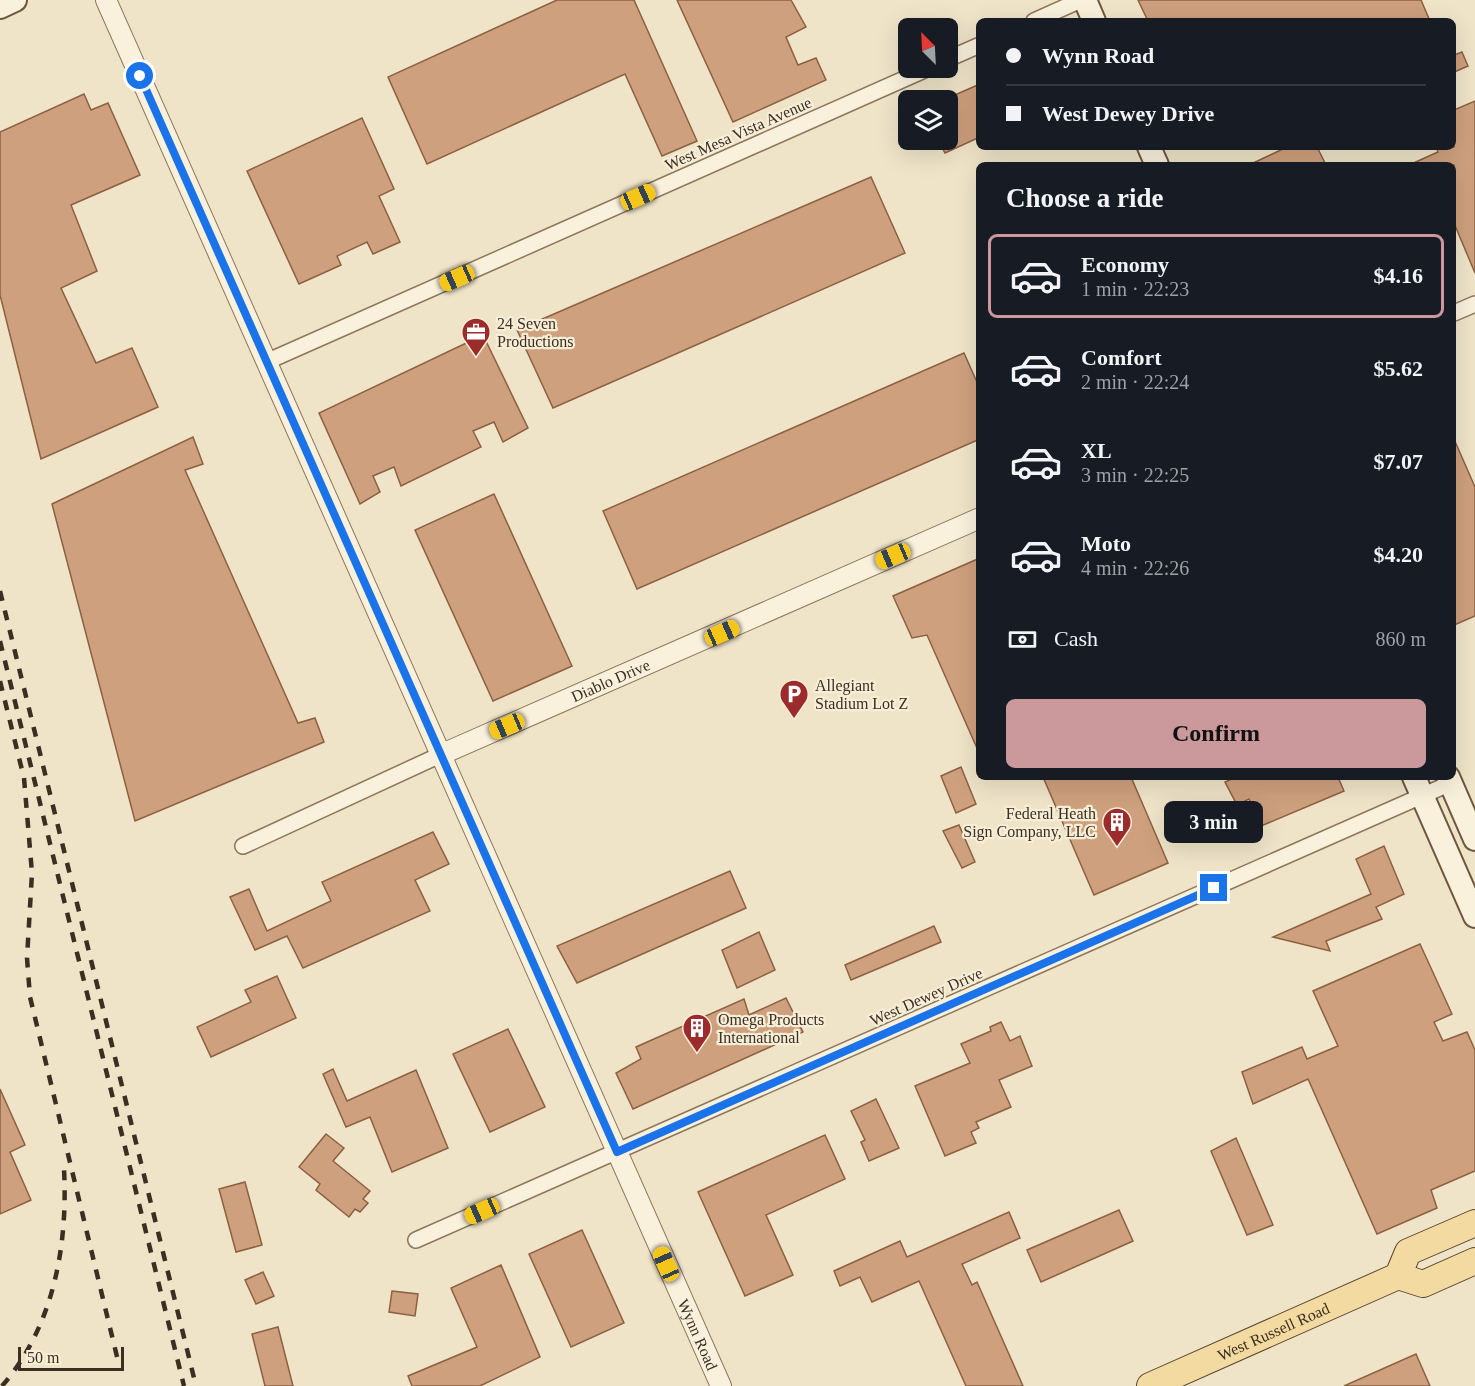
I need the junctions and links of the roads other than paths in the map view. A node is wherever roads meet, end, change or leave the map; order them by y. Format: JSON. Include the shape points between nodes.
{"nodes":[{"id":1,"x":15,"y":0,"type":"edge"},
{"id":2,"x":106,"y":0,"type":"edge"},
{"id":3,"x":1083,"y":0,"type":"edge"},
{"id":4,"x":0,"y":7,"type":"edge"},
{"id":5,"x":1041,"y":18,"type":"edge"},
{"id":6,"x":1092,"y":18,"type":"edge"},
{"id":7,"x":976,"y":47,"type":"edge"},
{"id":8,"x":958,"y":55,"type":"edge"},
{"id":9,"x":906,"y":78,"type":"edge"},
{"id":10,"x":1475,"y":304,"type":"edge"},
{"id":11,"x":1456,"y":312,"type":"edge"},
{"id":12,"x":266,"y":362,"type":"junction"},
{"id":13,"x":976,"y":520,"type":"edge"},
{"id":14,"x":441,"y":755,"type":"junction"},
{"id":15,"x":1449,"y":780,"type":"edge"},
{"id":16,"x":1418,"y":786,"type":"edge"},
{"id":17,"x":1475,"y":839,"type":"edge"},
{"id":18,"x":243,"y":846,"type":"dead end"},
{"id":19,"x":1475,"y":916,"type":"edge"},
{"id":20,"x":617,"y":1152,"type":"junction"},
{"id":21,"x":1475,"y":1223,"type":"edge"},
{"id":22,"x":416,"y":1240,"type":"dead end"},
{"id":23,"x":1475,"y":1261,"type":"edge"},
{"id":24,"x":1398,"y":1276,"type":"junction"},
{"id":25,"x":721,"y":1386,"type":"edge"},
{"id":26,"x":1150,"y":1386,"type":"edge"}],
"edges":[{"from":1,"to":4,"type":"main road"},
{"from":2,"to":12,"type":"street","name":"Wynn Road"},
{"from":3,"to":5,"type":"street"},
{"from":3,"to":6,"type":"main road"},
{"from":7,"to":8,"type":"street"},
{"from":9,"to":12,"type":"street","name":"West Mesa Vista Avenue"},
{"from":10,"to":11,"type":"street"},
{"from":12,"to":14,"type":"street","name":"Wynn Road"},
{"from":13,"to":14,"type":"street","name":"Diablo Drive"},
{"from":14,"to":18,"type":"street","name":"Diablo Drive"},
{"from":14,"to":20,"type":"street","name":"Wynn Road"},
{"from":15,"to":16,"type":"street","name":"West Dewey Drive"},
{"from":15,"to":17,"type":"main road"},
{"from":16,"to":19,"type":"main road"},
{"from":16,"to":20,"type":"street","name":"West Dewey Drive"},
{"from":20,"to":22,"type":"street","name":"West Dewey Drive"},
{"from":20,"to":25,"type":"street","name":"Wynn Road"},
{"from":21,"to":24,"type":"main road","via":[[1408,1252]]},
{"from":23,"to":24,"type":"main road","via":[[1422,1284]]},
{"from":24,"to":26,"type":"main road","name":"West Russell Road"}]}
